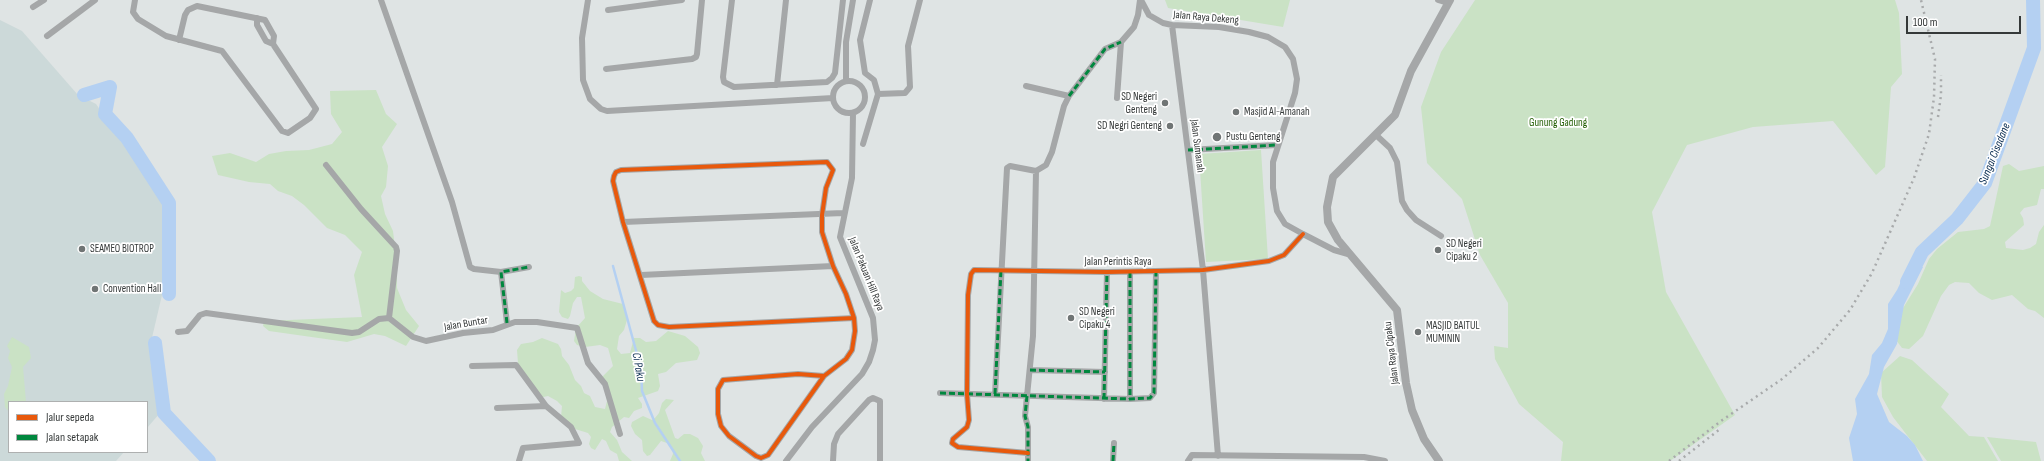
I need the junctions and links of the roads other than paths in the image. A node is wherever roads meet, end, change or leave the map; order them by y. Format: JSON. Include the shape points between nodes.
{"nodes":[{"id":1,"x":44,"y":0,"type":"edge"},
{"id":2,"x":95,"y":0,"type":"edge"},
{"id":3,"x":135,"y":0,"type":"edge"},
{"id":4,"x":381,"y":0,"type":"edge"},
{"id":5,"x":588,"y":0,"type":"edge"},
{"id":6,"x":682,"y":0,"type":"edge"},
{"id":7,"x":702,"y":0,"type":"edge"},
{"id":8,"x":732,"y":0,"type":"edge"},
{"id":9,"x":786,"y":0,"type":"edge"},
{"id":10,"x":843,"y":0,"type":"edge"},
{"id":11,"x":853,"y":0,"type":"edge"},
{"id":12,"x":870,"y":0,"type":"edge"},
{"id":13,"x":920,"y":0,"type":"edge"},
{"id":14,"x":1141,"y":0,"type":"edge"},
{"id":15,"x":1438,"y":0,"type":"edge"},
{"id":16,"x":1449,"y":2,"type":"edge"},
{"id":17,"x":33,"y":7,"type":"dead end"},
{"id":18,"x":608,"y":10,"type":"dead end"},
{"id":19,"x":1172,"y":25,"type":"junction"},
{"id":20,"x":46,"y":36,"type":"dead end"},
{"id":21,"x":179,"y":40,"type":"junction"},
{"id":22,"x":1121,"y":42,"type":"junction"},
{"id":23,"x":606,"y":69,"type":"dead end"},
{"id":24,"x":846,"y":81,"type":"junction"},
{"id":25,"x":777,"y":85,"type":"junction"},
{"id":26,"x":1026,"y":86,"type":"dead end"},
{"id":27,"x":878,"y":94,"type":"junction"},
{"id":28,"x":1069,"y":96,"type":"junction"},
{"id":29,"x":833,"y":98,"type":"junction"},
{"id":30,"x":1117,"y":98,"type":"dead end"},
{"id":31,"x":853,"y":112,"type":"junction"},
{"id":32,"x":1376,"y":135,"type":"junction"},
{"id":33,"x":863,"y":144,"type":"dead end"},
{"id":34,"x":1277,"y":145,"type":"junction"},
{"id":35,"x":1188,"y":150,"type":"junction"},
{"id":36,"x":326,"y":165,"type":"dead end"},
{"id":37,"x":1036,"y":171,"type":"junction"},
{"id":38,"x":843,"y":213,"type":"junction"},
{"id":39,"x":822,"y":215,"type":"junction"},
{"id":40,"x":623,"y":222,"type":"junction"},
{"id":41,"x":1303,"y":234,"type":"junction"},
{"id":42,"x":1441,"y":236,"type":"dead end"},
{"id":43,"x":1348,"y":254,"type":"junction"},
{"id":44,"x":833,"y":266,"type":"junction"},
{"id":45,"x":530,"y":267,"type":"dead end"},
{"id":46,"x":1001,"y":270,"type":"junction"},
{"id":47,"x":1034,"y":270,"type":"junction"},
{"id":48,"x":1202,"y":270,"type":"junction"},
{"id":49,"x":501,"y":272,"type":"junction"},
{"id":50,"x":1107,"y":272,"type":"junction"},
{"id":51,"x":1130,"y":272,"type":"junction"},
{"id":52,"x":1156,"y":272,"type":"junction"},
{"id":53,"x":640,"y":276,"type":"junction"},
{"id":54,"x":389,"y":318,"type":"junction"},
{"id":55,"x":854,"y":318,"type":"junction"},
{"id":56,"x":507,"y":324,"type":"junction"},
{"id":57,"x":178,"y":332,"type":"dead end"},
{"id":58,"x":472,"y":366,"type":"dead end"},
{"id":59,"x":1030,"y":370,"type":"junction"},
{"id":60,"x":1104,"y":372,"type":"junction"},
{"id":61,"x":824,"y":376,"type":"junction"},
{"id":62,"x":940,"y":394,"type":"dead end"},
{"id":63,"x":967,"y":394,"type":"junction"},
{"id":64,"x":995,"y":394,"type":"junction"},
{"id":65,"x":1027,"y":396,"type":"junction"},
{"id":66,"x":1104,"y":399,"type":"junction"},
{"id":67,"x":1130,"y":400,"type":"junction"},
{"id":68,"x":546,"y":406,"type":"junction"},
{"id":69,"x":497,"y":408,"type":"dead end"},
{"id":70,"x":620,"y":434,"type":"dead end"},
{"id":71,"x":1114,"y":444,"type":"dead end"},
{"id":72,"x":1028,"y":453,"type":"junction"},
{"id":73,"x":1218,"y":456,"type":"junction"},
{"id":74,"x":519,"y":461,"type":"edge"},
{"id":75,"x":786,"y":461,"type":"edge"},
{"id":76,"x":833,"y":461,"type":"edge"},
{"id":77,"x":880,"y":461,"type":"edge"},
{"id":78,"x":1028,"y":461,"type":"edge"},
{"id":79,"x":1113,"y":461,"type":"edge"},
{"id":80,"x":1188,"y":461,"type":"edge"},
{"id":81,"x":1385,"y":461,"type":"edge"},
{"id":82,"x":1439,"y":461,"type":"edge"}],
"edges":[{"from":1,"to":17,"type":"street"},
{"from":2,"to":20,"type":"street"},
{"from":3,"to":21,"type":"street","via":[[133,12],[138,19],[166,36]]},
{"from":4,"to":49,"type":"street","via":[[452,202],[470,267]]},
{"from":5,"to":29,"type":"street","via":[[582,38],[583,80],[590,99],[601,109]]},
{"from":6,"to":18,"type":"street"},
{"from":7,"to":23,"type":"street","via":[[696,57]]},
{"from":8,"to":25,"type":"street","via":[[724,82],[734,87]]},
{"from":9,"to":25,"type":"street"},
{"from":10,"to":25,"type":"street","via":[[835,73],[832,78],[826,82]]},
{"from":11,"to":24,"type":"street","via":[[846,42]]},
{"from":12,"to":27,"type":"street","via":[[860,40],[865,73],[874,80]]},
{"from":13,"to":27,"type":"street","via":[[908,46],[910,88],[905,93]]},
{"from":14,"to":19,"type":"street","name":"Jalan Raya Dekeng","via":[[1156,20]]},
{"from":14,"to":22,"type":"street","via":[[1134,27]]},
{"from":15,"to":16,"type":"street"},
{"from":16,"to":32,"type":"street","name":"Jalan Raya Cipaku","via":[[1411,71],[1395,114]]},
{"from":19,"to":34,"type":"street","name":"Jalan Raya Dekeng","via":[[1219,27],[1249,32],[1268,37],[1285,48],[1293,59],[1297,79]]},
{"from":19,"to":35,"type":"street","name":"Jalan Sumanah"},
{"from":21,"to":21,"type":"street","via":[[185,15],[188,10],[197,6],[257,18],[257,25],[266,40],[274,44],[316,109],[310,118],[288,133],[282,131],[222,51]]},
{"from":22,"to":28,"type":"street","via":[[1104,49]]},
{"from":22,"to":30,"type":"street"},
{"from":24,"to":29,"type":"street","via":[[836,87]]},
{"from":24,"to":31,"type":"street","via":[[856,82],[865,93],[862,107]]},
{"from":26,"to":28,"type":"street"},
{"from":27,"to":33,"type":"street"},
{"from":28,"to":37,"type":"street","via":[[1052,152],[1046,165]]},
{"from":29,"to":31,"type":"street","via":[[840,110]]},
{"from":31,"to":38,"type":"street","name":"Jalan Pakuan Hill Raya","via":[[852,178]]},
{"from":32,"to":42,"type":"street","via":[[1390,148],[1397,162],[1402,201],[1406,210],[1416,220]]},
{"from":32,"to":43,"type":"street","name":"Jalan Raya Cipaku","via":[[1333,177],[1328,194],[1328,222]]},
{"from":34,"to":35,"type":"street"},
{"from":34,"to":41,"type":"street","name":"Jalan Raya Dekeng","via":[[1272,176],[1277,211],[1286,224]]},
{"from":35,"to":48,"type":"street","name":"Jalan Sumanah"},
{"from":36,"to":54,"type":"street","via":[[396,247]]},
{"from":37,"to":46,"type":"street","via":[[1010,166],[1006,168]]},
{"from":37,"to":47,"type":"street"},
{"from":38,"to":39,"type":"street"},
{"from":38,"to":75,"type":"street","name":"Jalan Pakuan Hill Raya","via":[[840,236],[873,318],[873,350],[862,374],[812,427]]},
{"from":39,"to":40,"type":"street"},
{"from":39,"to":40,"type":"street","via":[[832,170],[827,162],[823,161],[621,170],[616,172],[613,181]]},
{"from":39,"to":44,"type":"street","via":[[822,232]]},
{"from":40,"to":53,"type":"street"},
{"from":41,"to":43,"type":"street","name":"Jalan Raya Dekeng","via":[[1334,250]]},
{"from":41,"to":48,"type":"street","name":"Jalan Perintis Raya","via":[[1284,255],[1269,262]]},
{"from":43,"to":82,"type":"street","name":"Jalan Raya Cipaku","via":[[1397,310],[1406,384],[1412,410],[1424,439]]},
{"from":44,"to":53,"type":"street"},
{"from":44,"to":55,"type":"street"},
{"from":45,"to":49,"type":"street"},
{"from":46,"to":47,"type":"street","name":"Jalan Perintis Raya"},
{"from":46,"to":63,"type":"street","name":"Jalan Perintis Raya","via":[[978,269],[971,274],[968,295]]},
{"from":46,"to":64,"type":"street"},
{"from":47,"to":50,"type":"street","name":"Jalan Perintis Raya"},
{"from":47,"to":59,"type":"street"},
{"from":48,"to":52,"type":"street","name":"Jalan Perintis Raya"},
{"from":48,"to":73,"type":"street","name":"Jalan Sumanah"},
{"from":49,"to":56,"type":"street"},
{"from":50,"to":51,"type":"street","name":"Jalan Perintis Raya"},
{"from":50,"to":60,"type":"street"},
{"from":51,"to":52,"type":"street","name":"Jalan Perintis Raya"},
{"from":51,"to":67,"type":"street"},
{"from":52,"to":67,"type":"street","via":[[1154,393],[1150,398]]},
{"from":53,"to":55,"type":"street","via":[[654,321],[664,327]]},
{"from":54,"to":56,"type":"street","name":"Jalan Buntar","via":[[413,337],[426,341],[493,330]]},
{"from":54,"to":57,"type":"street","via":[[379,319],[359,332],[352,332],[206,313],[187,331]]},
{"from":55,"to":61,"type":"street","via":[[852,350],[846,359]]},
{"from":56,"to":70,"type":"street","name":"Jalan Buntar","via":[[529,321],[578,329],[588,363],[604,384]]},
{"from":58,"to":68,"type":"street","via":[[516,365]]},
{"from":59,"to":60,"type":"street"},
{"from":59,"to":65,"type":"street"},
{"from":60,"to":66,"type":"street"},
{"from":61,"to":61,"type":"street","via":[[798,374],[723,380],[718,389],[718,414],[722,426],[729,436],[751,452],[765,458]]},
{"from":62,"to":63,"type":"street"},
{"from":63,"to":64,"type":"street"},
{"from":63,"to":72,"type":"street","via":[[968,424],[953,439],[953,445]]},
{"from":64,"to":65,"type":"street"},
{"from":65,"to":66,"type":"street"},
{"from":65,"to":72,"type":"street","via":[[1025,416],[1028,427]]},
{"from":66,"to":67,"type":"street"},
{"from":68,"to":69,"type":"street"},
{"from":68,"to":74,"type":"street","via":[[571,427],[579,443],[524,448]]},
{"from":71,"to":79,"type":"street"},
{"from":72,"to":78,"type":"street"},
{"from":73,"to":80,"type":"street","via":[[1192,455],[1188,457]]},
{"from":73,"to":81,"type":"street","via":[[1364,457]]},
{"from":76,"to":77,"type":"street","via":[[833,449],[838,434],[873,398],[880,401]]}]}
